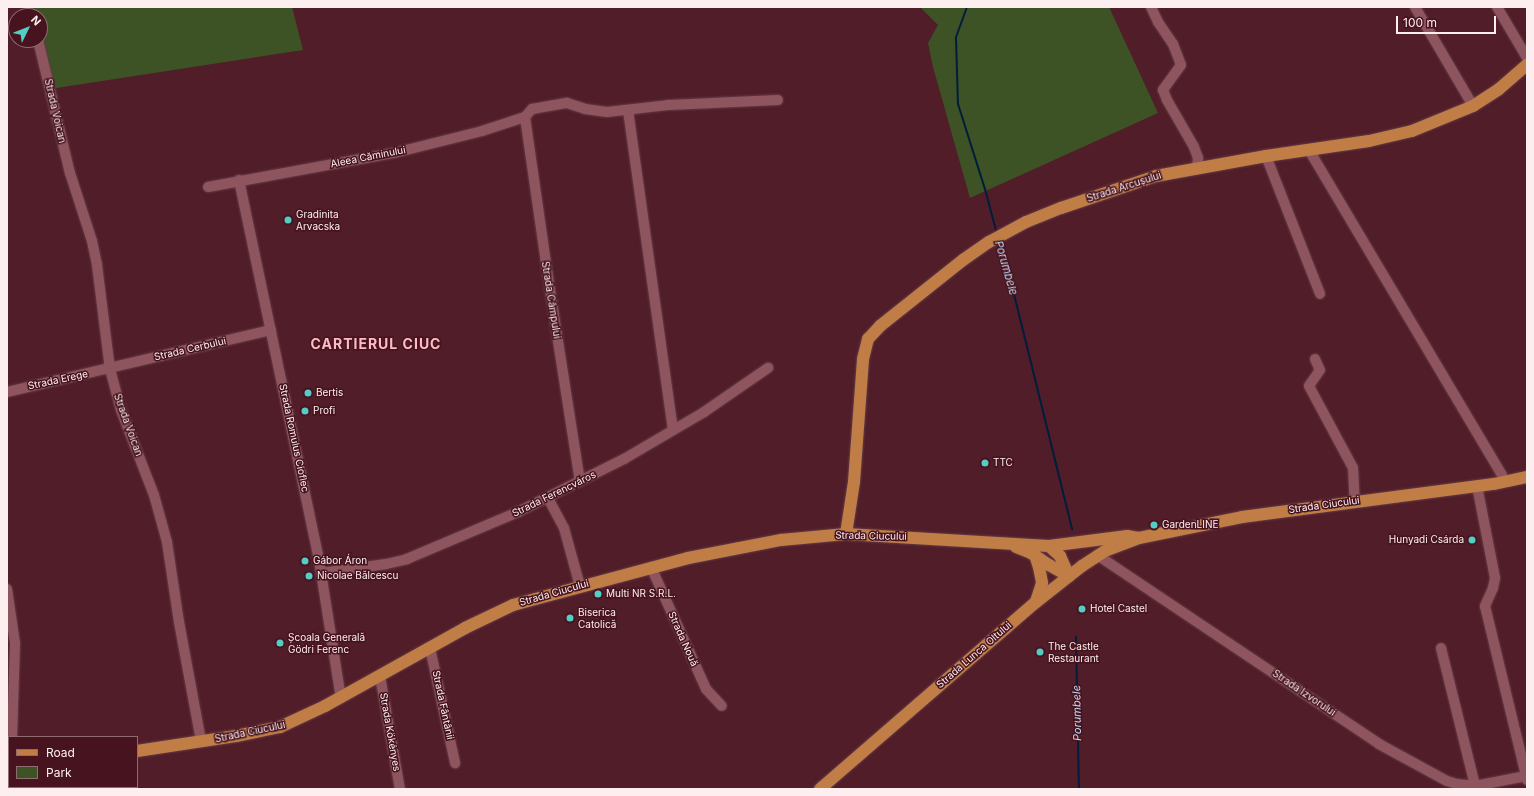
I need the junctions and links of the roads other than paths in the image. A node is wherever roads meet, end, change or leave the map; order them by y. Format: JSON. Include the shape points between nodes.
{"nodes":[{"id":1,"x":1151,"y":7,"type":"edge"},
{"id":2,"x":1415,"y":7,"type":"edge"},
{"id":3,"x":1497,"y":7,"type":"edge"},
{"id":4,"x":40,"y":48,"type":"edge"},
{"id":5,"x":1527,"y":58,"type":"edge"},
{"id":6,"x":1527,"y":65,"type":"edge"},
{"id":7,"x":778,"y":100,"type":"dead end"},
{"id":8,"x":1473,"y":106,"type":"junction"},
{"id":9,"x":628,"y":110,"type":"junction"},
{"id":10,"x":525,"y":117,"type":"junction"},
{"id":11,"x":1309,"y":150,"type":"junction"},
{"id":12,"x":1266,"y":156,"type":"junction"},
{"id":13,"x":1197,"y":167,"type":"junction"},
{"id":14,"x":239,"y":180,"type":"junction"},
{"id":15,"x":208,"y":187,"type":"dead end"},
{"id":16,"x":1320,"y":294,"type":"dead end"},
{"id":17,"x":271,"y":330,"type":"junction"},
{"id":18,"x":1315,"y":359,"type":"dead end"},
{"id":19,"x":768,"y":368,"type":"dead end"},
{"id":20,"x":110,"y":369,"type":"junction"},
{"id":21,"x":7,"y":392,"type":"edge"},
{"id":22,"x":673,"y":430,"type":"junction"},
{"id":23,"x":1527,"y":477,"type":"edge"},
{"id":24,"x":1506,"y":478,"type":"junction"},
{"id":25,"x":580,"y":482,"type":"junction"},
{"id":26,"x":1477,"y":486,"type":"junction"},
{"id":27,"x":548,"y":498,"type":"junction"},
{"id":28,"x":1356,"y":501,"type":"junction"},
{"id":29,"x":846,"y":534,"type":"junction"},
{"id":30,"x":1139,"y":538,"type":"junction"},
{"id":31,"x":997,"y":542,"type":"junction"},
{"id":32,"x":1049,"y":546,"type":"junction"},
{"id":33,"x":1035,"y":555,"type":"junction"},
{"id":34,"x":1097,"y":555,"type":"junction"},
{"id":35,"x":651,"y":567,"type":"junction"},
{"id":36,"x":321,"y":573,"type":"junction"},
{"id":37,"x":1069,"y":576,"type":"junction"},
{"id":38,"x":580,"y":586,"type":"junction"},
{"id":39,"x":7,"y":589,"type":"edge"},
{"id":40,"x":1035,"y":603,"type":"junction"},
{"id":41,"x":430,"y":648,"type":"junction"},
{"id":42,"x":1441,"y":648,"type":"dead end"},
{"id":43,"x":380,"y":676,"type":"junction"},
{"id":44,"x":341,"y":698,"type":"junction"},
{"id":45,"x":722,"y":706,"type":"dead end"},
{"id":46,"x":12,"y":736,"type":"edge"},
{"id":47,"x":200,"y":741,"type":"junction"},
{"id":48,"x":138,"y":751,"type":"edge"},
{"id":49,"x":455,"y":763,"type":"dead end"},
{"id":50,"x":1526,"y":778,"type":"edge"},
{"id":51,"x":1448,"y":785,"type":"edge"},
{"id":52,"x":1475,"y":788,"type":"edge"},
{"id":53,"x":400,"y":789,"type":"edge"},
{"id":54,"x":820,"y":789,"type":"edge"}],
"edges":[{"from":1,"to":13,"type":"street","via":[[1173,44],[1181,65],[1163,90],[1194,147],[1198,158]]},
{"from":2,"to":8,"type":"street"},
{"from":3,"to":5,"type":"street"},
{"from":4,"to":20,"type":"street","name":"Strada Voican","via":[[70,173],[92,241]]},
{"from":6,"to":8,"type":"main road","name":"Strada Arcușului","via":[[1499,89]]},
{"from":7,"to":9,"type":"street","name":"Aleea Căminului"},
{"from":8,"to":11,"type":"main road","name":"Strada Arcușului","via":[[1412,131],[1369,141]]},
{"from":9,"to":10,"type":"street","name":"Aleea Căminului","via":[[608,112],[585,109],[567,103],[532,109]]},
{"from":9,"to":22,"type":"street"},
{"from":10,"to":14,"type":"street","name":"Aleea Căminului","via":[[482,131],[394,153]]},
{"from":10,"to":25,"type":"street","name":"Strada Câmpului"},
{"from":11,"to":12,"type":"main road","name":"Strada Arcușului"},
{"from":11,"to":24,"type":"street"},
{"from":12,"to":13,"type":"main road","name":"Strada Arcușului"},
{"from":12,"to":16,"type":"street"},
{"from":13,"to":29,"type":"main road","name":"Strada Arcușului","via":[[1131,184],[1061,208],[1002,235],[963,260],[880,326],[868,340],[863,359],[854,482]]},
{"from":14,"to":15,"type":"street","name":"Aleea Căminului"},
{"from":14,"to":17,"type":"street","name":"Strada Romulus Cioflec"},
{"from":17,"to":20,"type":"street","name":"Strada Cerbului"},
{"from":17,"to":36,"type":"street","name":"Strada Romulus Cioflec"},
{"from":18,"to":28,"type":"street","via":[[1320,370],[1309,386],[1353,468]]},
{"from":19,"to":22,"type":"street","name":"Strada Ferencváros"},
{"from":20,"to":21,"type":"street","name":"Strada Erege"},
{"from":20,"to":47,"type":"street","name":"Strada Voican","via":[[120,410],[154,495],[167,542]]},
{"from":22,"to":25,"type":"street","name":"Strada Ferencváros"},
{"from":23,"to":24,"type":"main road","name":"Strada Ciucului"},
{"from":24,"to":26,"type":"main road","name":"Strada Ciucului"},
{"from":25,"to":27,"type":"street","name":"Strada Ferencváros"},
{"from":26,"to":28,"type":"main road","name":"Strada Ciucului"},
{"from":26,"to":50,"type":"street","via":[[1495,578],[1485,606]]},
{"from":27,"to":36,"type":"street","name":"Strada Ferencváros","via":[[406,559]]},
{"from":27,"to":38,"type":"street","via":[[564,528]]},
{"from":28,"to":30,"type":"main road","name":"Strada Ciucului","via":[[1242,517]]},
{"from":29,"to":31,"type":"main road","name":"Strada Ciucului"},
{"from":29,"to":35,"type":"main road","name":"Strada Ciucului","via":[[781,540]]},
{"from":30,"to":32,"type":"main road","via":[[1127,536]]},
{"from":30,"to":34,"type":"main road","name":"Strada Lunca Oltului"},
{"from":31,"to":32,"type":"main road"},
{"from":31,"to":33,"type":"main road","via":[[1021,548]]},
{"from":32,"to":37,"type":"main road","via":[[1060,556]]},
{"from":33,"to":37,"type":"main road"},
{"from":33,"to":40,"type":"main road","via":[[1042,583]]},
{"from":34,"to":37,"type":"main road","name":"Strada Lunca Oltului"},
{"from":34,"to":51,"type":"street","name":"Strada Izvorului","via":[[1379,744]]},
{"from":35,"to":38,"type":"main road","name":"Strada Ciucului"},
{"from":35,"to":45,"type":"street","name":"Strada Nouă","via":[[706,689]]},
{"from":36,"to":44,"type":"street","name":"Strada Romulus Cioflec"},
{"from":37,"to":40,"type":"main road","name":"Strada Lunca Oltului"},
{"from":38,"to":41,"type":"main road","name":"Strada Ciucului","via":[[513,605]]},
{"from":39,"to":46,"type":"street","via":[[15,643]]},
{"from":40,"to":54,"type":"main road","name":"Strada Lunca Oltului"},
{"from":41,"to":43,"type":"main road","name":"Strada Ciucului"},
{"from":41,"to":49,"type":"street","name":"Strada Fântânii"},
{"from":42,"to":52,"type":"street"},
{"from":43,"to":44,"type":"main road","name":"Strada Ciucului"},
{"from":43,"to":53,"type":"street","name":"Strada Kökényes"},
{"from":44,"to":47,"type":"main road","name":"Strada Ciucului","via":[[280,727]]},
{"from":47,"to":48,"type":"main road","name":"Strada Ciucului"},
{"from":50,"to":52,"type":"street","name":"Strada Izvorului"},
{"from":51,"to":52,"type":"street","name":"Strada Izvorului"}]}
